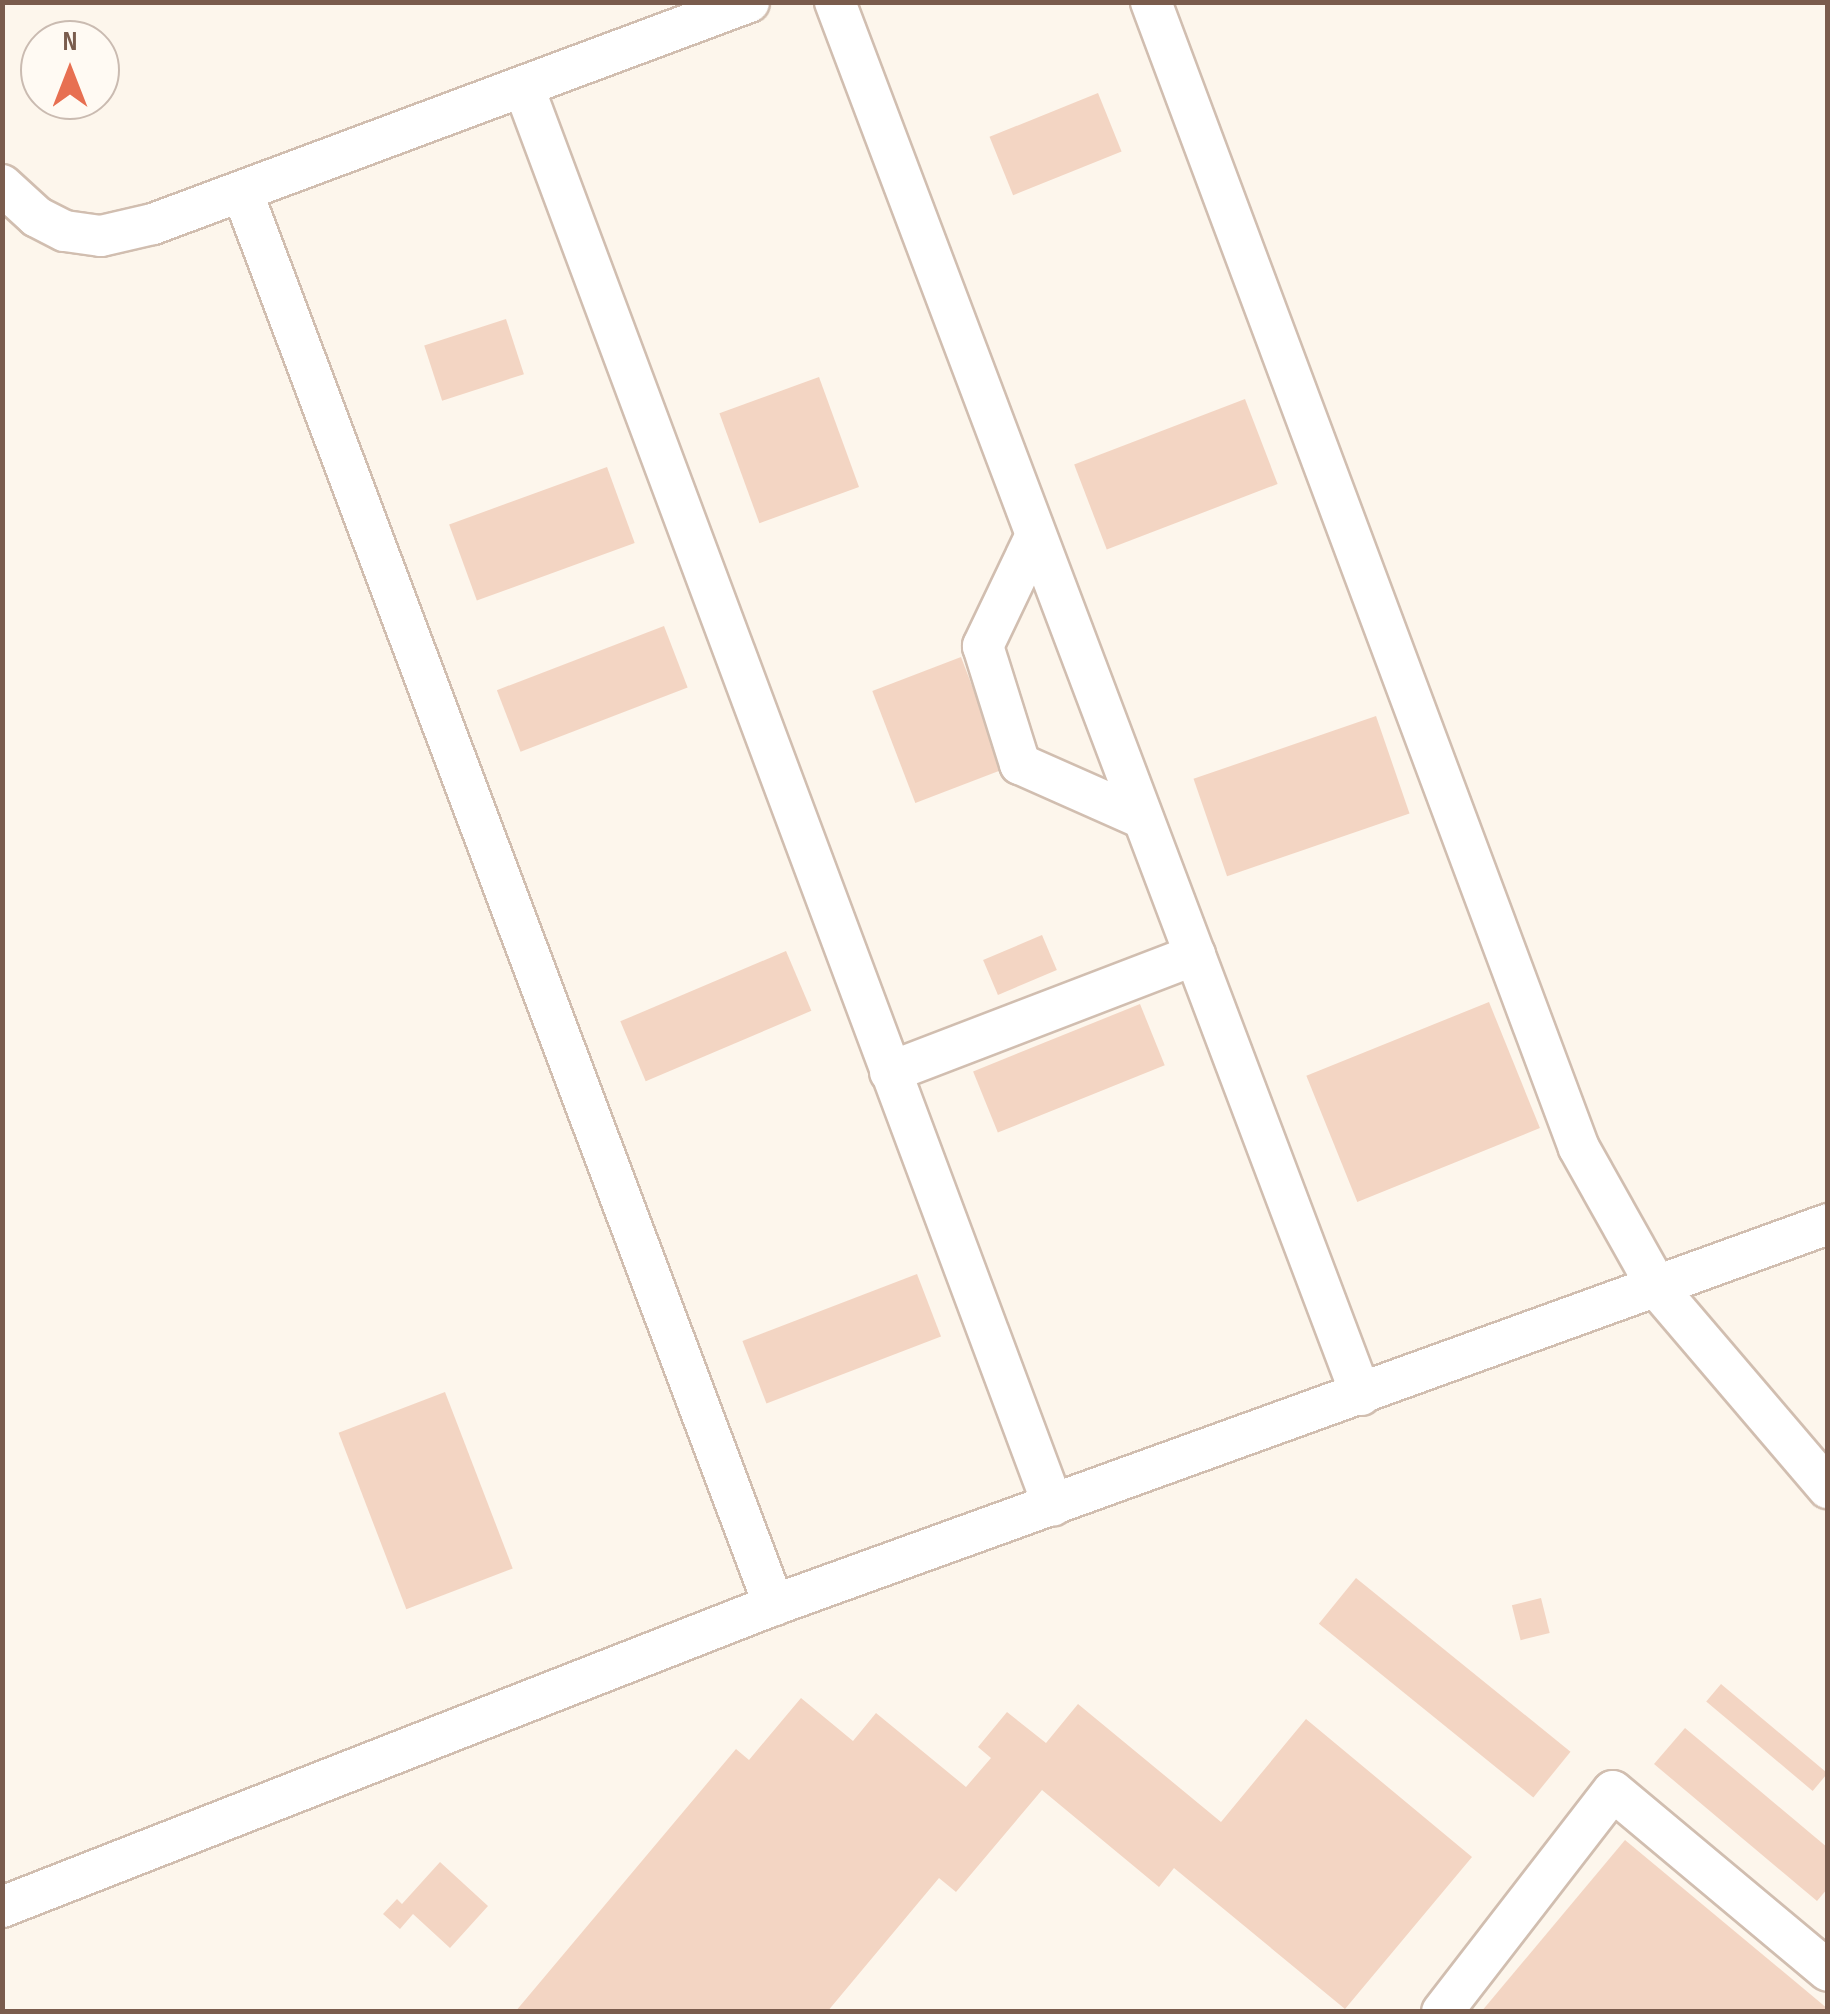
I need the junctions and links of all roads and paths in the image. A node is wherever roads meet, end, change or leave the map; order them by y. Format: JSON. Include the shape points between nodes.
{"nodes":[{"id":1,"x":749,"y":2,"type":"edge"},
{"id":2,"x":835,"y":2,"type":"edge"},
{"id":3,"x":1152,"y":2,"type":"edge"},
{"id":4,"x":524,"y":88,"type":"junction"},
{"id":5,"x":2,"y":185,"type":"edge"},
{"id":6,"x":243,"y":194,"type":"junction"},
{"id":7,"x":1035,"y":536,"type":"junction"},
{"id":8,"x":1142,"y":818,"type":"junction"},
{"id":9,"x":1195,"y":955,"type":"junction"},
{"id":10,"x":890,"y":1072,"type":"junction"},
{"id":11,"x":1828,"y":1224,"type":"edge"},
{"id":12,"x":1658,"y":1289,"type":"junction"},
{"id":13,"x":1361,"y":1395,"type":"junction"},
{"id":14,"x":1828,"y":1488,"type":"edge"},
{"id":15,"x":1053,"y":1505,"type":"junction"},
{"id":16,"x":774,"y":1606,"type":"junction"},
{"id":17,"x":2,"y":1907,"type":"edge"},
{"id":18,"x":1828,"y":1972,"type":"edge"},
{"id":19,"x":1442,"y":2012,"type":"edge"}],
"edges":[{"from":1,"to":4,"type":"lane"},
{"from":2,"to":7,"type":"lane"},
{"from":3,"to":12,"type":"lane","via":[[1579,1148]]},
{"from":4,"to":6,"type":"lane"},
{"from":4,"to":10,"type":"lane"},
{"from":5,"to":6,"type":"lane","via":[[51,225],[101,236]]},
{"from":6,"to":16,"type":"lane"},
{"from":7,"to":8,"type":"lane"},
{"from":7,"to":8,"type":"lane","via":[[983,646],[1020,764]]},
{"from":8,"to":9,"type":"lane"},
{"from":9,"to":10,"type":"lane"},
{"from":9,"to":13,"type":"lane"},
{"from":10,"to":15,"type":"lane"},
{"from":11,"to":12,"type":"lane"},
{"from":12,"to":13,"type":"lane"},
{"from":12,"to":14,"type":"lane"},
{"from":13,"to":15,"type":"lane"},
{"from":15,"to":16,"type":"lane"},
{"from":16,"to":17,"type":"lane"},
{"from":18,"to":19,"type":"lane","via":[[1614,1791]]}]}
